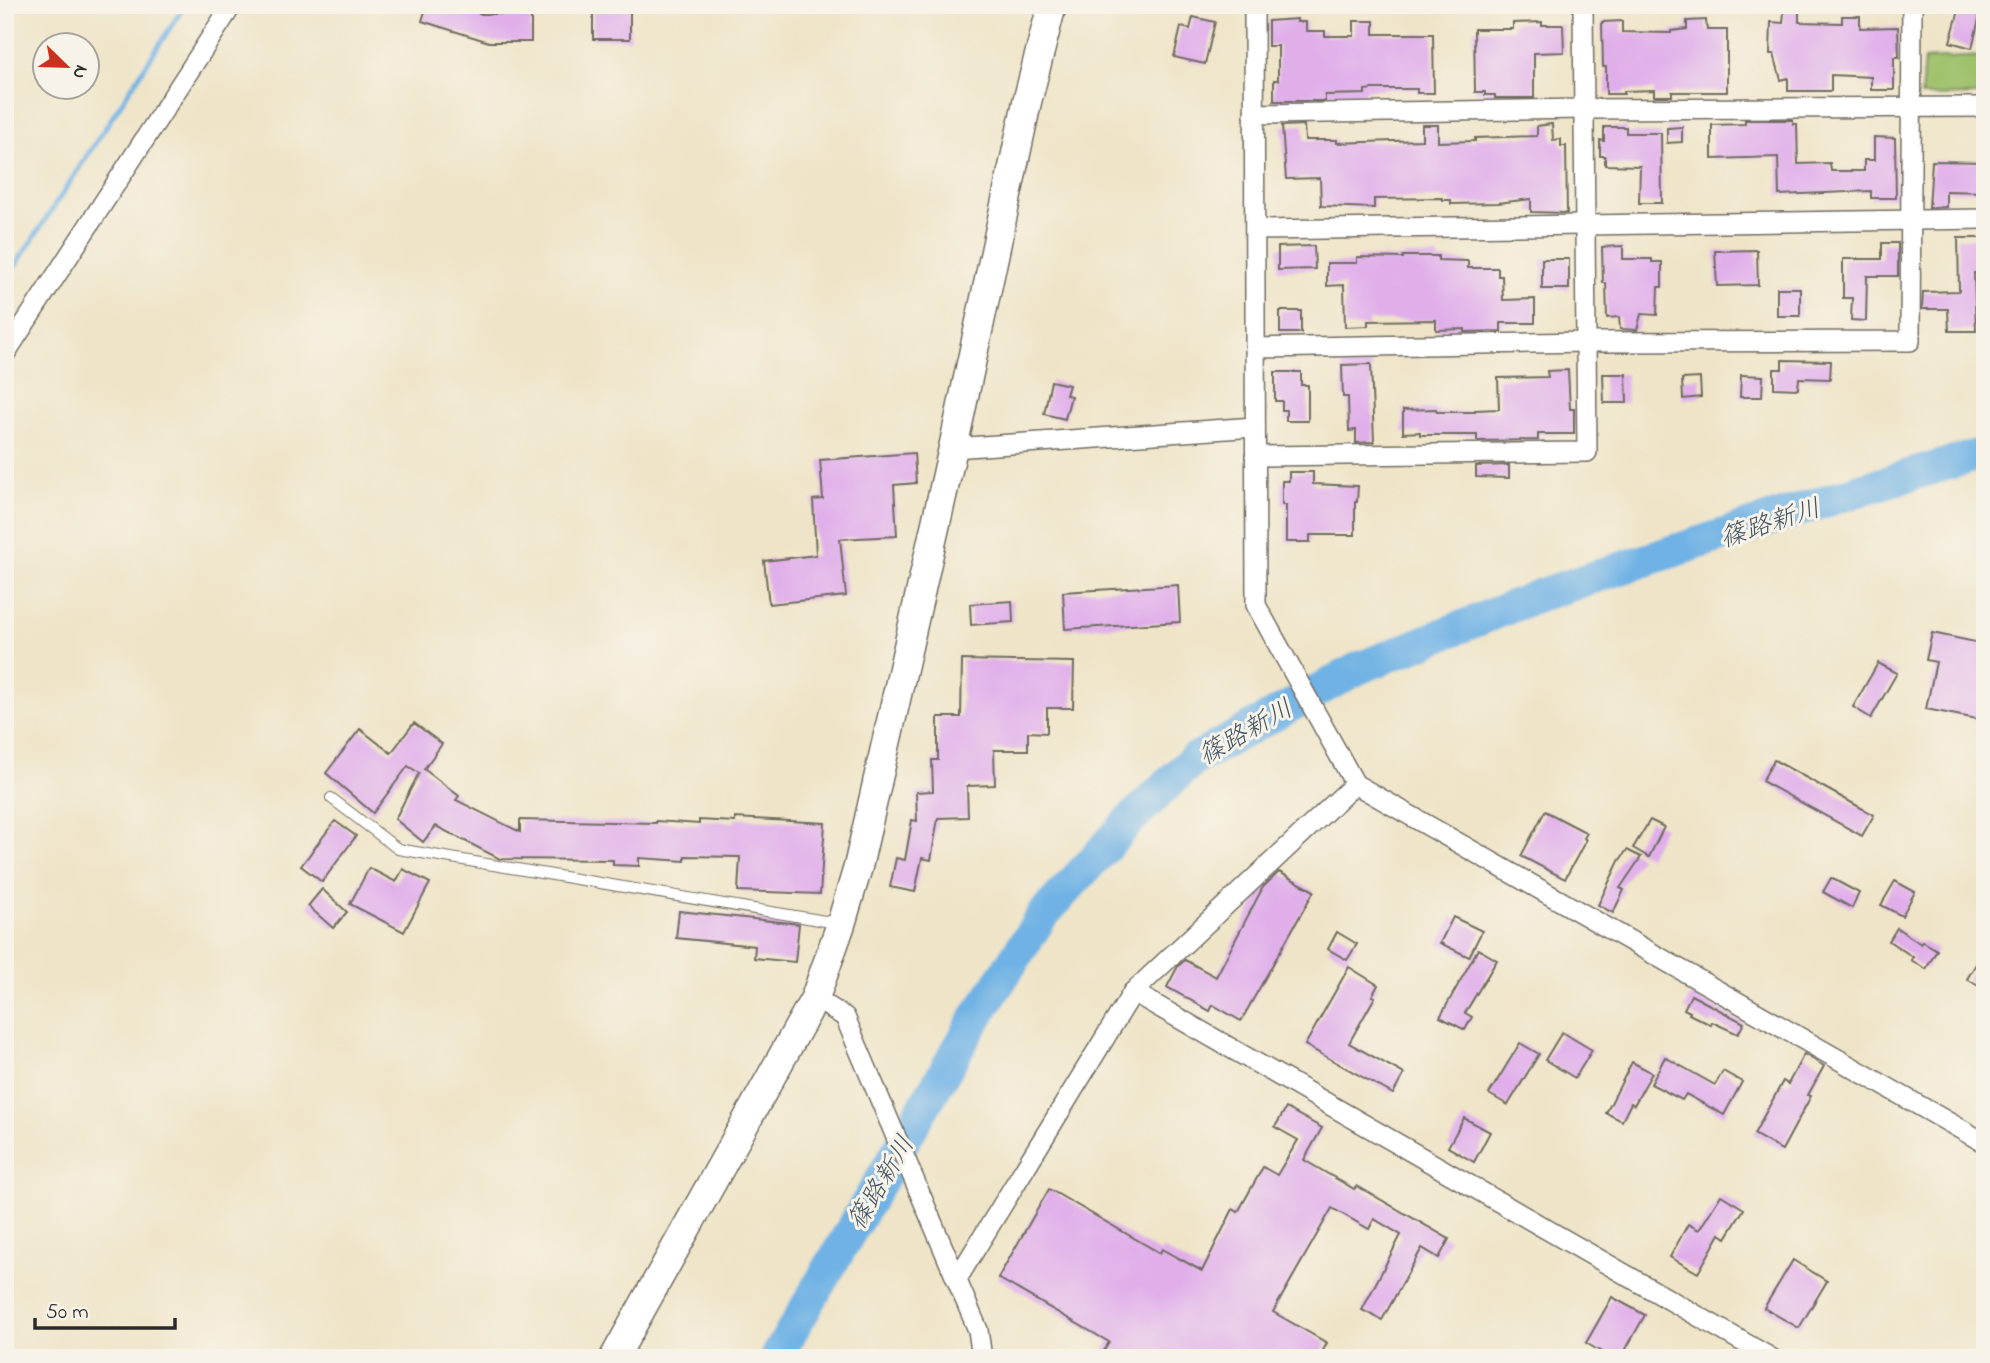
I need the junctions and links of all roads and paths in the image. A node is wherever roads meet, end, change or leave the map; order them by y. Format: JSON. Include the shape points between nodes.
{"nodes":[{"id":1,"x":232,"y":5,"type":"edge"},
{"id":2,"x":1052,"y":5,"type":"edge"},
{"id":3,"x":1254,"y":5,"type":"edge"},
{"id":4,"x":1583,"y":5,"type":"edge"},
{"id":5,"x":1912,"y":5,"type":"edge"},
{"id":6,"x":1985,"y":107,"type":"edge"},
{"id":7,"x":1911,"y":108,"type":"junction"},
{"id":8,"x":1584,"y":109,"type":"junction"},
{"id":9,"x":1254,"y":114,"type":"junction"},
{"id":10,"x":1911,"y":219,"type":"junction"},
{"id":11,"x":1985,"y":219,"type":"edge"},
{"id":12,"x":1584,"y":224,"type":"junction"},
{"id":13,"x":1255,"y":230,"type":"junction"},
{"id":14,"x":1588,"y":342,"type":"junction"},
{"id":15,"x":1255,"y":348,"type":"junction"},
{"id":16,"x":5,"y":354,"type":"edge"},
{"id":17,"x":1255,"y":427,"type":"junction"},
{"id":18,"x":953,"y":447,"type":"junction"},
{"id":19,"x":1255,"y":456,"type":"junction"},
{"id":20,"x":1355,"y":784,"type":"junction"},
{"id":21,"x":331,"y":798,"type":"dead end"},
{"id":22,"x":841,"y":924,"type":"junction"},
{"id":23,"x":1133,"y":992,"type":"junction"},
{"id":24,"x":815,"y":998,"type":"junction"},
{"id":25,"x":1985,"y":1143,"type":"edge"},
{"id":26,"x":957,"y":1279,"type":"junction"},
{"id":27,"x":614,"y":1358,"type":"edge"},
{"id":28,"x":982,"y":1358,"type":"edge"},
{"id":29,"x":1771,"y":1358,"type":"edge"}],
"edges":[{"from":1,"to":16,"type":"street"},
{"from":2,"to":18,"type":"street"},
{"from":3,"to":9,"type":"street"},
{"from":4,"to":8,"type":"street"},
{"from":5,"to":7,"type":"street"},
{"from":6,"to":7,"type":"street"},
{"from":7,"to":8,"type":"street"},
{"from":7,"to":10,"type":"street"},
{"from":8,"to":9,"type":"street"},
{"from":8,"to":12,"type":"street"},
{"from":9,"to":13,"type":"street"},
{"from":10,"to":11,"type":"street"},
{"from":10,"to":12,"type":"street"},
{"from":10,"to":14,"type":"street","via":[[1910,341]]},
{"from":12,"to":13,"type":"street"},
{"from":12,"to":14,"type":"street"},
{"from":13,"to":15,"type":"street"},
{"from":14,"to":15,"type":"street"},
{"from":14,"to":19,"type":"street","via":[[1587,452]]},
{"from":15,"to":17,"type":"street"},
{"from":17,"to":18,"type":"street"},
{"from":17,"to":19,"type":"street"},
{"from":18,"to":22,"type":"street","via":[[858,867]]},
{"from":19,"to":20,"type":"street","via":[[1256,605]]},
{"from":20,"to":23,"type":"street"},
{"from":20,"to":25,"type":"street"},
{"from":21,"to":22,"type":"lane","via":[[398,849]]},
{"from":22,"to":24,"type":"street"},
{"from":23,"to":26,"type":"street"},
{"from":23,"to":29,"type":"street"},
{"from":24,"to":26,"type":"street","via":[[845,1017]]},
{"from":24,"to":27,"type":"street"},
{"from":26,"to":28,"type":"street","via":[[978,1330]]}]}
